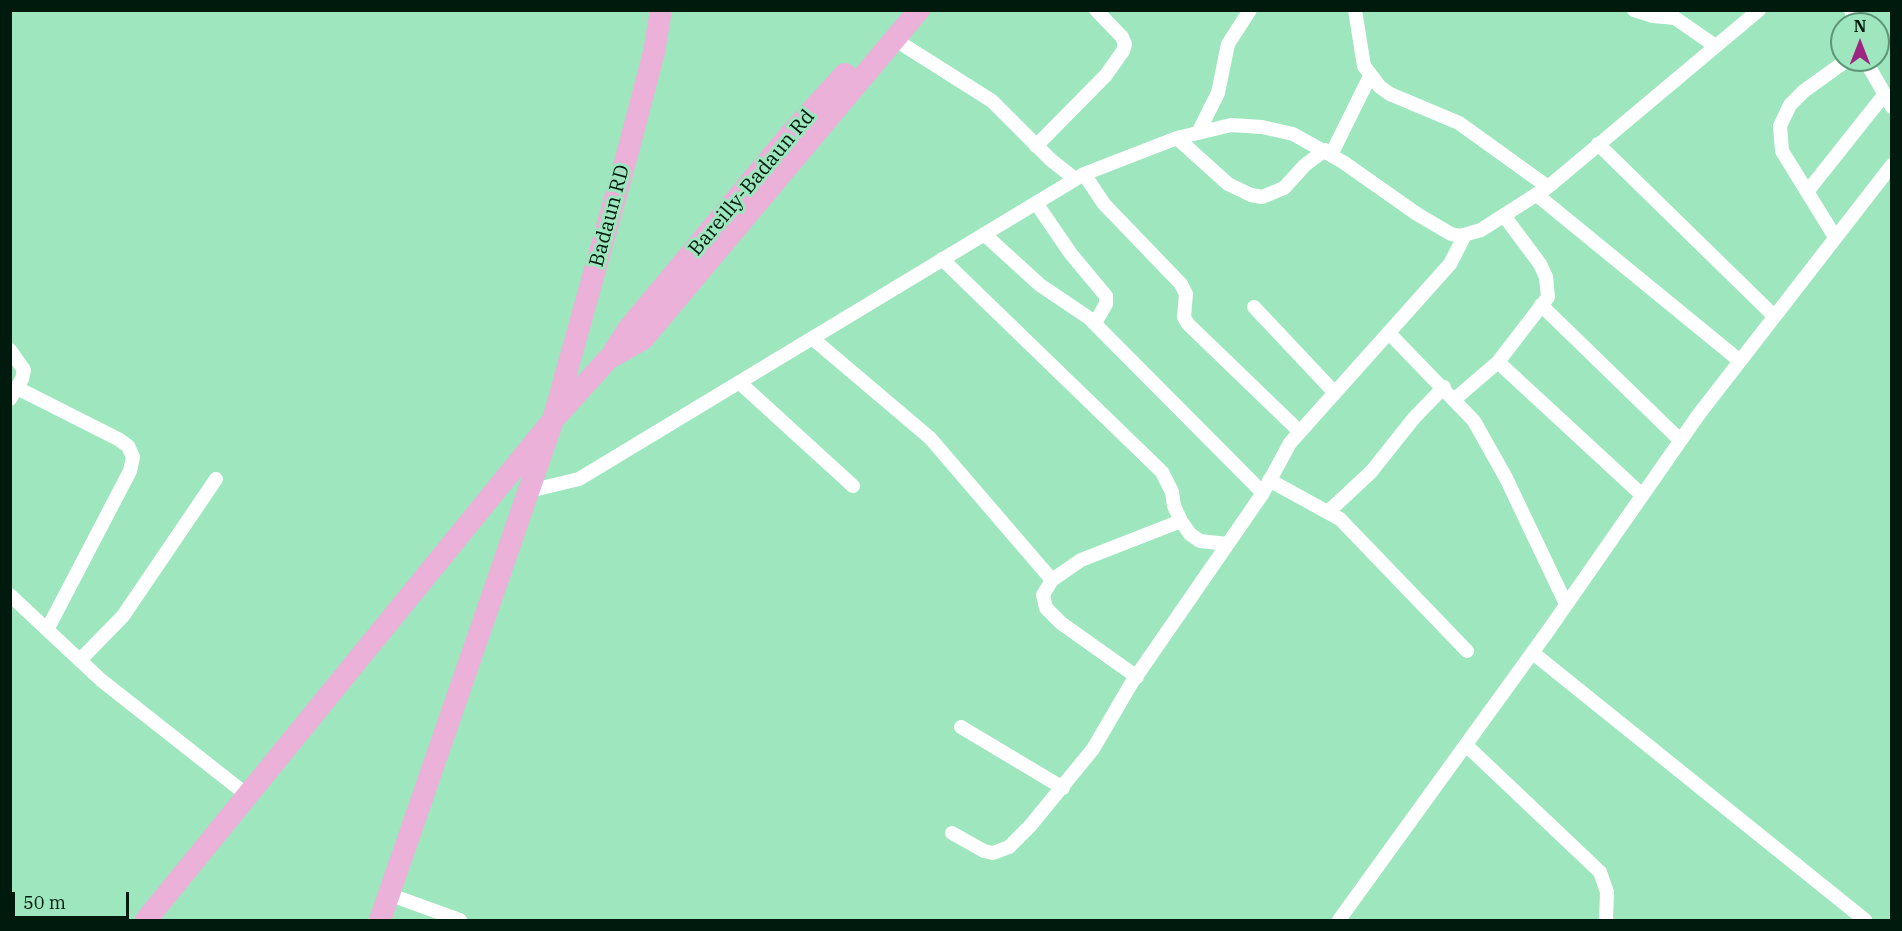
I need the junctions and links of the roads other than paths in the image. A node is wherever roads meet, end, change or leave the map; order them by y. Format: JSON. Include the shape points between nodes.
{"nodes":[{"id":1,"x":661,"y":10,"type":"edge"},
{"id":2,"x":901,"y":10,"type":"edge"},
{"id":3,"x":919,"y":10,"type":"edge"},
{"id":4,"x":1096,"y":10,"type":"edge"},
{"id":5,"x":1250,"y":10,"type":"edge"},
{"id":6,"x":1355,"y":10,"type":"edge"},
{"id":7,"x":1634,"y":10,"type":"edge"},
{"id":8,"x":1759,"y":10,"type":"edge"},
{"id":9,"x":1667,"y":14,"type":"edge"},
{"id":10,"x":894,"y":39,"type":"junction"},
{"id":11,"x":1714,"y":45,"type":"junction"},
{"id":12,"x":1830,"y":72,"type":"edge"},
{"id":13,"x":1872,"y":72,"type":"edge"},
{"id":14,"x":1370,"y":76,"type":"junction"},
{"id":15,"x":1888,"y":101,"type":"edge"},
{"id":16,"x":1198,"y":133,"type":"junction"},
{"id":17,"x":1177,"y":138,"type":"junction"},
{"id":18,"x":1598,"y":144,"type":"junction"},
{"id":19,"x":1036,"y":146,"type":"junction"},
{"id":20,"x":1328,"y":152,"type":"junction"},
{"id":21,"x":1892,"y":165,"type":"edge"},
{"id":22,"x":1079,"y":177,"type":"junction"},
{"id":23,"x":1542,"y":191,"type":"junction"},
{"id":24,"x":1807,"y":192,"type":"junction"},
{"id":25,"x":1036,"y":202,"type":"junction"},
{"id":26,"x":1505,"y":217,"type":"junction"},
{"id":27,"x":984,"y":234,"type":"junction"},
{"id":28,"x":1465,"y":235,"type":"junction"},
{"id":29,"x":1835,"y":237,"type":"junction"},
{"id":30,"x":942,"y":259,"type":"junction"},
{"id":31,"x":1542,"y":305,"type":"junction"},
{"id":32,"x":1254,"y":307,"type":"dead end"},
{"id":33,"x":1774,"y":316,"type":"junction"},
{"id":34,"x":1095,"y":323,"type":"junction"},
{"id":35,"x":1389,"y":333,"type":"junction"},
{"id":36,"x":812,"y":338,"type":"junction"},
{"id":37,"x":10,"y":350,"type":"edge"},
{"id":38,"x":608,"y":359,"type":"junction"},
{"id":39,"x":1740,"y":361,"type":"junction"},
{"id":40,"x":1498,"y":362,"type":"junction"},
{"id":41,"x":739,"y":382,"type":"junction"},
{"id":42,"x":1444,"y":387,"type":"junction"},
{"id":43,"x":14,"y":393,"type":"edge"},
{"id":44,"x":1335,"y":393,"type":"junction"},
{"id":45,"x":1455,"y":399,"type":"junction"},
{"id":46,"x":553,"y":420,"type":"junction"},
{"id":47,"x":1300,"y":432,"type":"junction"},
{"id":48,"x":1680,"y":440,"type":"junction"},
{"id":49,"x":216,"y":480,"type":"dead end"},
{"id":50,"x":853,"y":486,"type":"dead end"},
{"id":51,"x":1266,"y":486,"type":"junction"},
{"id":52,"x":529,"y":491,"type":"junction"},
{"id":53,"x":1642,"y":495,"type":"junction"},
{"id":54,"x":1328,"y":512,"type":"junction"},
{"id":55,"x":1181,"y":521,"type":"junction"},
{"id":56,"x":1227,"y":544,"type":"junction"},
{"id":57,"x":1052,"y":580,"type":"junction"},
{"id":58,"x":10,"y":595,"type":"edge"},
{"id":59,"x":1566,"y":604,"type":"junction"},
{"id":60,"x":47,"y":630,"type":"junction"},
{"id":61,"x":1467,"y":651,"type":"dead end"},
{"id":62,"x":1533,"y":653,"type":"junction"},
{"id":63,"x":80,"y":660,"type":"junction"},
{"id":64,"x":1137,"y":677,"type":"junction"},
{"id":65,"x":962,"y":727,"type":"dead end"},
{"id":66,"x":1466,"y":745,"type":"junction"},
{"id":67,"x":1063,"y":788,"type":"junction"},
{"id":68,"x":248,"y":795,"type":"junction"},
{"id":69,"x":952,"y":833,"type":"dead end"},
{"id":70,"x":388,"y":894,"type":"junction"},
{"id":71,"x":146,"y":921,"type":"edge"},
{"id":72,"x":380,"y":921,"type":"edge"},
{"id":73,"x":460,"y":921,"type":"edge"},
{"id":74,"x":1339,"y":921,"type":"edge"},
{"id":75,"x":1606,"y":921,"type":"edge"},
{"id":76,"x":1865,"y":921,"type":"edge"}],
"edges":[{"from":1,"to":46,"type":"main road","name":"Badaun RD","via":[[654,52]]},
{"from":2,"to":38,"type":"main road","name":"Bareilly-Badaun Rd","via":[[788,137],[629,328]]},
{"from":3,"to":10,"type":"main road"},
{"from":4,"to":19,"type":"street","via":[[1122,37],[1123,51],[1106,75]]},
{"from":5,"to":16,"type":"street","via":[[1228,44],[1218,93]]},
{"from":6,"to":14,"type":"street","via":[[1362,56]]},
{"from":7,"to":9,"type":"street"},
{"from":8,"to":11,"type":"street"},
{"from":9,"to":11,"type":"street","via":[[1685,22]]},
{"from":10,"to":19,"type":"street","via":[[992,101]]},
{"from":10,"to":38,"type":"main road","via":[[643,339]]},
{"from":11,"to":18,"type":"street"},
{"from":12,"to":24,"type":"street","via":[[1790,105],[1780,126],[1782,151]]},
{"from":13,"to":15,"type":"street"},
{"from":14,"to":20,"type":"street"},
{"from":14,"to":23,"type":"street","via":[[1390,94],[1459,123]]},
{"from":15,"to":24,"type":"street"},
{"from":16,"to":17,"type":"street"},
{"from":16,"to":20,"type":"street","via":[[1231,126],[1262,127],[1293,134]]},
{"from":17,"to":20,"type":"street","via":[[1228,184],[1262,197],[1284,188],[1305,165]]},
{"from":17,"to":22,"type":"street"},
{"from":18,"to":23,"type":"street"},
{"from":18,"to":33,"type":"street"},
{"from":19,"to":22,"type":"street"},
{"from":20,"to":28,"type":"street","via":[[1417,214],[1451,234]]},
{"from":21,"to":29,"type":"street"},
{"from":22,"to":25,"type":"street"},
{"from":22,"to":47,"type":"street","via":[[1181,284],[1186,294],[1184,316],[1188,324]]},
{"from":23,"to":26,"type":"street"},
{"from":23,"to":39,"type":"street"},
{"from":24,"to":29,"type":"street"},
{"from":25,"to":27,"type":"street"},
{"from":25,"to":34,"type":"street","via":[[1106,296],[1106,304]]},
{"from":26,"to":28,"type":"street"},
{"from":26,"to":31,"type":"street","via":[[1546,277],[1548,297]]},
{"from":27,"to":30,"type":"street"},
{"from":27,"to":34,"type":"street","via":[[1040,285]]},
{"from":28,"to":35,"type":"street","via":[[1450,264]]},
{"from":29,"to":33,"type":"street"},
{"from":30,"to":36,"type":"street"},
{"from":30,"to":55,"type":"street","via":[[1162,472]]},
{"from":31,"to":40,"type":"street"},
{"from":31,"to":48,"type":"street"},
{"from":32,"to":44,"type":"street"},
{"from":33,"to":39,"type":"street"},
{"from":34,"to":51,"type":"street"},
{"from":35,"to":42,"type":"street"},
{"from":35,"to":44,"type":"street"},
{"from":36,"to":41,"type":"street"},
{"from":36,"to":57,"type":"street","via":[[930,438]]},
{"from":37,"to":43,"type":"street","via":[[24,370]]},
{"from":38,"to":46,"type":"main road"},
{"from":39,"to":48,"type":"street"},
{"from":40,"to":45,"type":"street"},
{"from":40,"to":53,"type":"street"},
{"from":41,"to":50,"type":"street"},
{"from":41,"to":52,"type":"street","via":[[579,480]]},
{"from":42,"to":45,"type":"street"},
{"from":42,"to":54,"type":"street","via":[[1371,472]]},
{"from":43,"to":60,"type":"street","via":[[118,439],[128,446],[133,457],[130,471]]},
{"from":44,"to":47,"type":"street"},
{"from":45,"to":59,"type":"street","via":[[1474,421],[1506,478]]},
{"from":46,"to":52,"type":"main road","name":"Badaun RD"},
{"from":46,"to":68,"type":"main road"},
{"from":47,"to":51,"type":"street"},
{"from":48,"to":53,"type":"street"},
{"from":49,"to":63,"type":"street","via":[[123,616]]},
{"from":51,"to":54,"type":"street"},
{"from":51,"to":56,"type":"street"},
{"from":52,"to":70,"type":"main road","name":"Badaun RD"},
{"from":53,"to":59,"type":"street"},
{"from":54,"to":61,"type":"street","via":[[1348,526]]},
{"from":55,"to":56,"type":"street","via":[[1200,541]]},
{"from":55,"to":57,"type":"street","via":[[1081,560]]},
{"from":56,"to":64,"type":"street"},
{"from":57,"to":64,"type":"street","via":[[1043,595],[1046,608],[1079,637]]},
{"from":58,"to":60,"type":"street"},
{"from":59,"to":62,"type":"street"},
{"from":60,"to":63,"type":"street"},
{"from":62,"to":66,"type":"street"},
{"from":62,"to":76,"type":"street"},
{"from":63,"to":68,"type":"street","via":[[155,725]]},
{"from":64,"to":67,"type":"street","via":[[1093,749]]},
{"from":65,"to":67,"type":"street"},
{"from":66,"to":74,"type":"street"},
{"from":66,"to":75,"type":"street","via":[[1599,872],[1607,892]]},
{"from":67,"to":69,"type":"street","via":[[1019,837],[1000,851],[984,851]]},
{"from":68,"to":71,"type":"main road"},
{"from":70,"to":72,"type":"main road","name":"Badaun RD"},
{"from":70,"to":73,"type":"street"}]}
